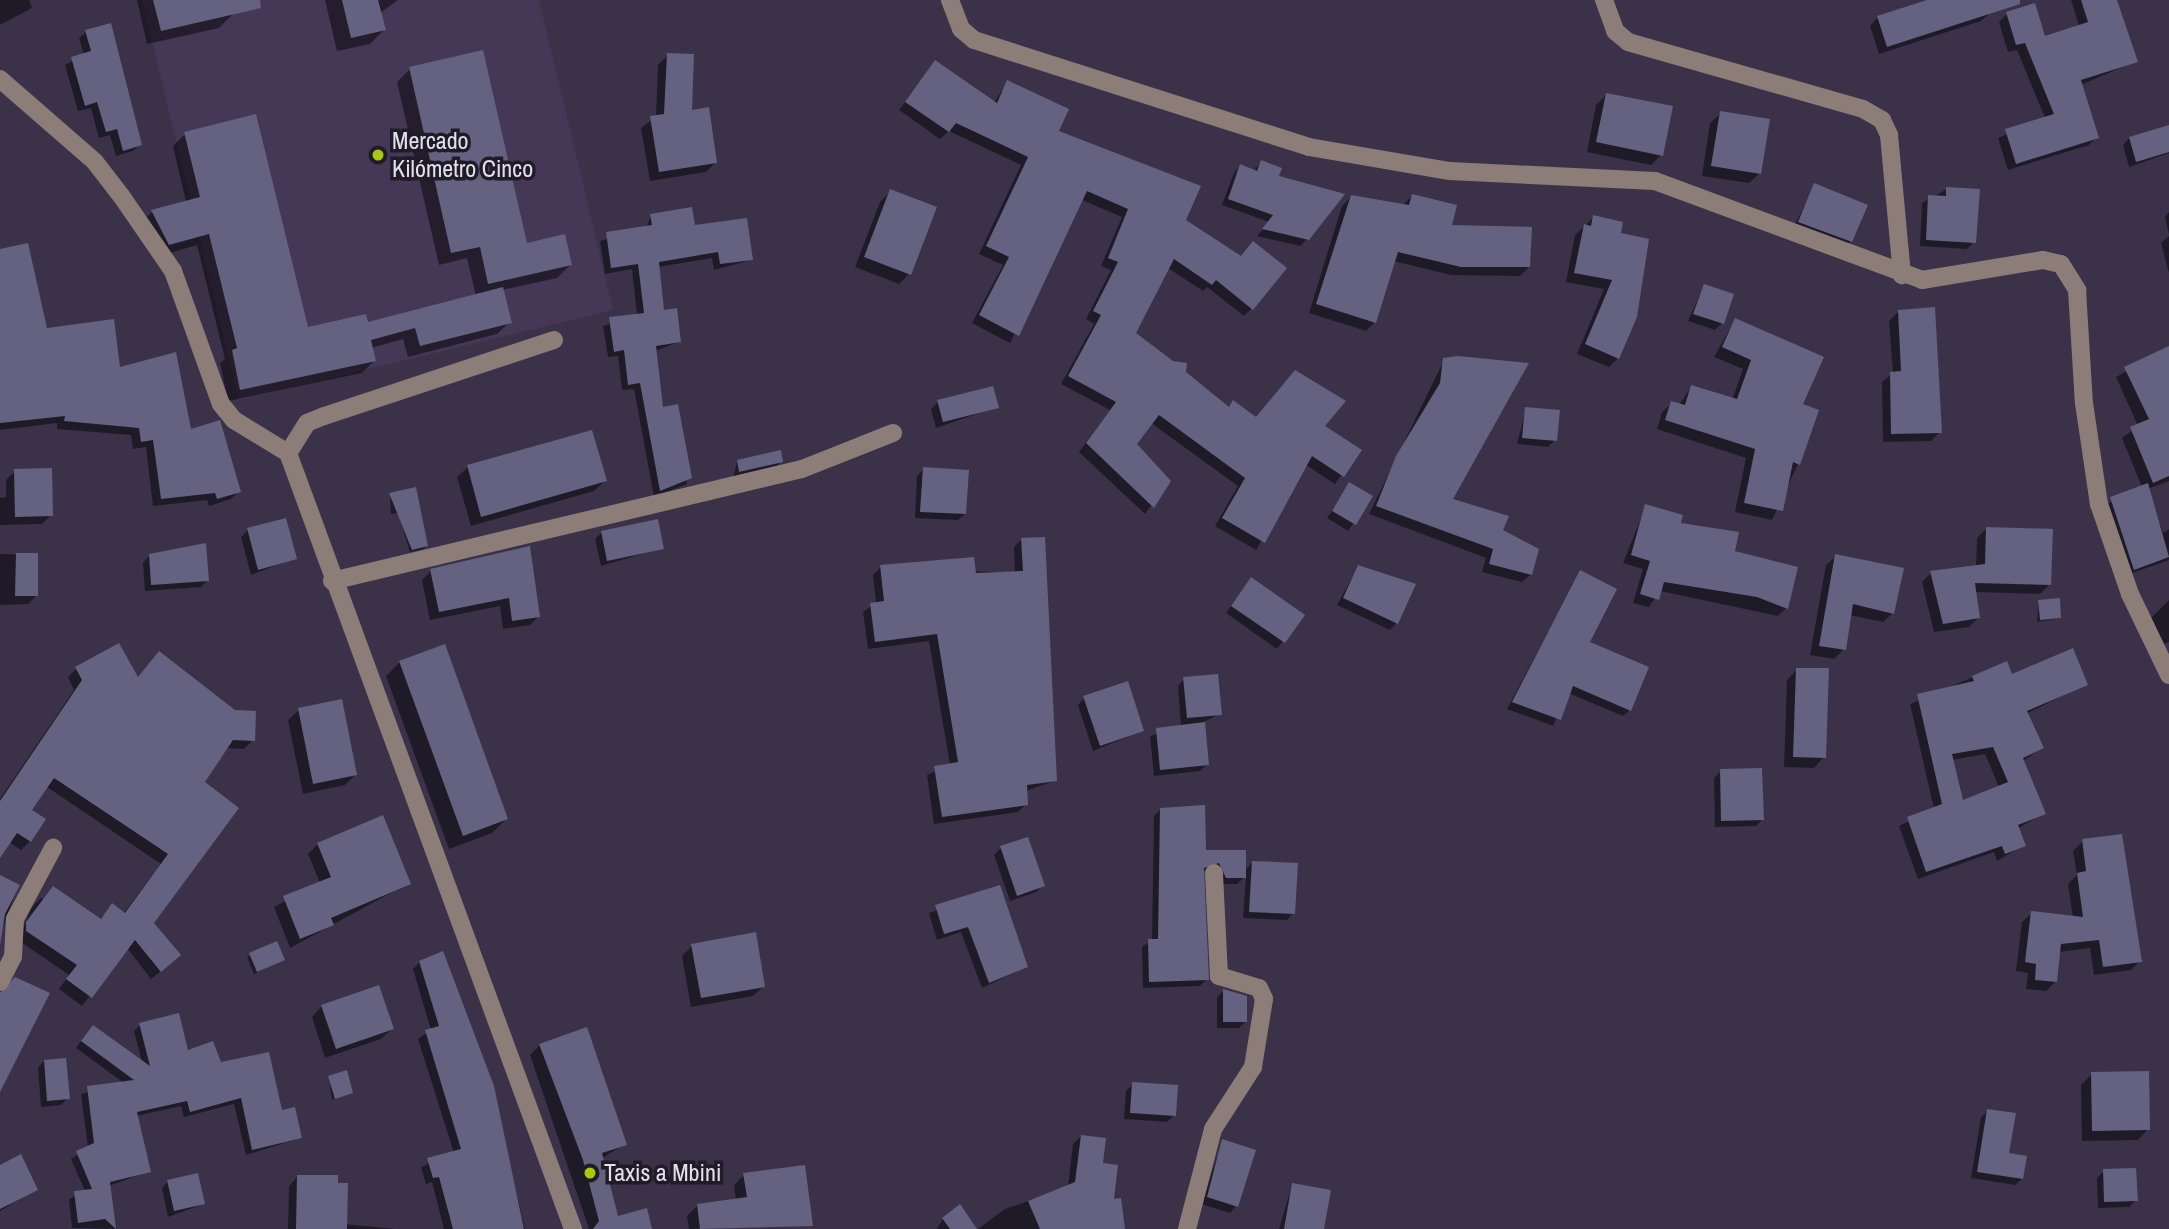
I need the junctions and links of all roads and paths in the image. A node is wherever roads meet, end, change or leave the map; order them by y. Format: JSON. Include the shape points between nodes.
{"nodes":[{"id":1,"x":950,"y":0,"type":"edge"},
{"id":2,"x":1604,"y":0,"type":"edge"},
{"id":3,"x":0,"y":79,"type":"edge"},
{"id":4,"x":1902,"y":275,"type":"junction"},
{"id":5,"x":554,"y":340,"type":"dead end"},
{"id":6,"x":893,"y":433,"type":"dead end"},
{"id":7,"x":288,"y":453,"type":"junction"},
{"id":8,"x":332,"y":581,"type":"junction"},
{"id":9,"x":2169,"y":675,"type":"edge"},
{"id":10,"x":53,"y":848,"type":"dead end"},
{"id":11,"x":1214,"y":873,"type":"dead end"},
{"id":12,"x":0,"y":982,"type":"edge"},
{"id":13,"x":573,"y":1229,"type":"edge"},
{"id":14,"x":1187,"y":1229,"type":"edge"}],
"edges":[{"from":1,"to":4,"type":"street","via":[[961,29],[974,40],[1300,145],[1450,171],[1655,181]]},
{"from":2,"to":4,"type":"street","via":[[1615,31],[1628,42],[1863,109],[1882,120],[1889,135]]},
{"from":3,"to":7,"type":"street","via":[[95,162],[122,197],[173,271],[221,404],[234,420]]},
{"from":4,"to":9,"type":"street","via":[[1943,280],[2043,260],[2071,273],[2099,503],[2130,594]]},
{"from":5,"to":7,"type":"street","via":[[307,423]]},
{"from":6,"to":8,"type":"street","via":[[802,469]]},
{"from":7,"to":8,"type":"street"},
{"from":8,"to":13,"type":"street"},
{"from":10,"to":12,"type":"street","via":[[15,919],[13,957]]},
{"from":11,"to":14,"type":"street","via":[[1219,976],[1259,988],[1264,999],[1253,1067],[1213,1129]]}]}
